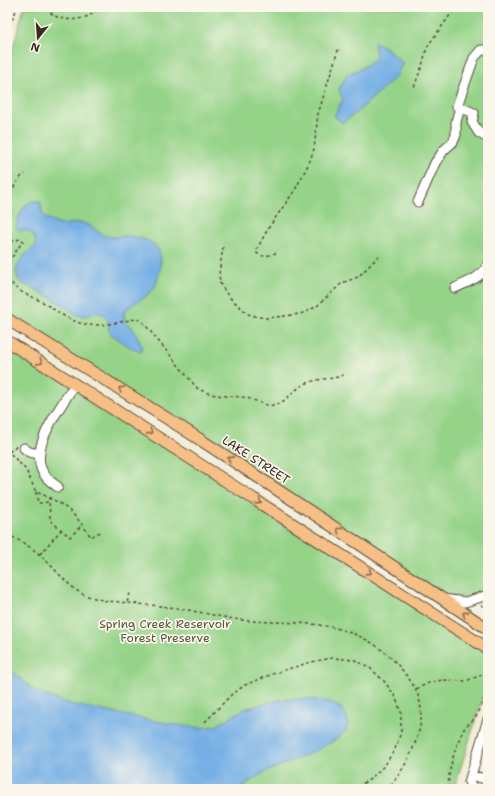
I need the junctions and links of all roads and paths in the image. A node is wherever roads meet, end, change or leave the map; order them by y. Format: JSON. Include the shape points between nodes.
{"nodes":[{"id":1,"x":16,"y":7,"type":"edge"},
{"id":2,"x":48,"y":7,"type":"edge"},
{"id":3,"x":99,"y":7,"type":"edge"},
{"id":4,"x":456,"y":7,"type":"edge"},
{"id":5,"x":7,"y":30,"type":"edge"},
{"id":6,"x":339,"y":47,"type":"dead end"},
{"id":7,"x":488,"y":50,"type":"edge"},
{"id":8,"x":414,"y":87,"type":"dead end"},
{"id":9,"x":460,"y":107,"type":"junction"},
{"id":10,"x":488,"y":138,"type":"edge"},
{"id":11,"x":25,"y":174,"type":"dead end"},
{"id":12,"x":418,"y":202,"type":"dead end"},
{"id":13,"x":7,"y":205,"type":"edge"},
{"id":14,"x":7,"y":246,"type":"edge"},
{"id":15,"x":223,"y":247,"type":"dead end"},
{"id":16,"x":276,"y":253,"type":"dead end"},
{"id":17,"x":379,"y":256,"type":"dead end"},
{"id":18,"x":488,"y":265,"type":"edge"},
{"id":19,"x":7,"y":267,"type":"edge"},
{"id":20,"x":7,"y":272,"type":"edge"},
{"id":21,"x":455,"y":288,"type":"dead end"},
{"id":22,"x":7,"y":319,"type":"edge"},
{"id":23,"x":7,"y":342,"type":"edge"},
{"id":24,"x":85,"y":367,"type":"junction"},
{"id":25,"x":346,"y":374,"type":"dead end"},
{"id":26,"x":75,"y":384,"type":"junction"},
{"id":27,"x":22,"y":445,"type":"joint"},
{"id":28,"x":40,"y":454,"type":"junction"},
{"id":29,"x":58,"y":487,"type":"dead end"},
{"id":30,"x":36,"y":492,"type":"junction"},
{"id":31,"x":49,"y":497,"type":"junction"},
{"id":32,"x":49,"y":502,"type":"junction"},
{"id":33,"x":82,"y":525,"type":"junction"},
{"id":34,"x":61,"y":530,"type":"junction"},
{"id":35,"x":102,"y":531,"type":"dead end"},
{"id":36,"x":7,"y":534,"type":"edge"},
{"id":37,"x":40,"y":555,"type":"junction"},
{"id":38,"x":131,"y":590,"type":"dead end"},
{"id":39,"x":488,"y":595,"type":"edge"},
{"id":40,"x":442,"y":598,"type":"junction"},
{"id":41,"x":126,"y":603,"type":"junction"},
{"id":42,"x":479,"y":604,"type":"dead end"},
{"id":43,"x":488,"y":609,"type":"edge"},
{"id":44,"x":488,"y":629,"type":"edge"},
{"id":45,"x":477,"y":641,"type":"junction"},
{"id":46,"x":488,"y":649,"type":"edge"},
{"id":47,"x":416,"y":689,"type":"junction"},
{"id":48,"x":488,"y":718,"type":"edge"},
{"id":49,"x":205,"y":722,"type":"dead end"},
{"id":50,"x":471,"y":775,"type":"junction"},
{"id":51,"x":488,"y":780,"type":"edge"},
{"id":52,"x":352,"y":789,"type":"edge"},
{"id":53,"x":386,"y":789,"type":"edge"},
{"id":54,"x":449,"y":789,"type":"edge"},
{"id":55,"x":473,"y":789,"type":"edge"}],
"edges":[{"from":1,"to":5,"type":"path"},
{"from":2,"to":3,"type":"path","via":[[52,13],[67,20],[86,17]]},
{"from":4,"to":8,"type":"path","via":[[429,44]]},
{"from":6,"to":16,"type":"path","via":[[318,114],[314,149],[309,163],[256,252],[263,256]]},
{"from":7,"to":9,"type":"street","via":[[481,50],[474,58],[457,106]]},
{"from":9,"to":10,"type":"street","via":[[474,113],[472,122],[480,133]]},
{"from":9,"to":12,"type":"street","via":[[453,142],[435,163]]},
{"from":11,"to":13,"type":"path","via":[[17,182]]},
{"from":14,"to":19,"type":"path","via":[[14,240],[23,241]]},
{"from":15,"to":17,"type":"path","via":[[219,274],[220,283],[228,296],[248,314],[268,318],[300,314],[317,306],[342,283],[358,277]]},
{"from":18,"to":21,"type":"street","via":[[478,277]]},
{"from":20,"to":25,"type":"path","via":[[18,290],[73,321],[92,325],[137,319],[142,321],[197,388],[206,393],[248,398],[271,406],[282,402],[302,386]]},
{"from":22,"to":24,"type":"main road","name":"LAKE STREET"},
{"from":23,"to":26,"type":"main road","one_way":true},
{"from":24,"to":26,"type":"main road"},
{"from":40,"to":24,"type":"main road","name":"LAKE STREET","one_way":true},
{"from":26,"to":28,"type":"street","via":[[49,427]]},
{"from":26,"to":45,"type":"main road","one_way":true},
{"from":27,"to":28,"type":"street","via":[[29,452]]},
{"from":27,"to":30,"type":"path","via":[[9,452],[26,470]]},
{"from":28,"to":29,"type":"street","via":[[39,460],[45,476]]},
{"from":30,"to":31,"type":"path"},
{"from":30,"to":32,"type":"path","via":[[38,503]]},
{"from":31,"to":32,"type":"path"},
{"from":31,"to":33,"type":"path","via":[[70,510]]},
{"from":32,"to":34,"type":"path","via":[[50,519]]},
{"from":33,"to":34,"type":"path","via":[[70,537]]},
{"from":33,"to":35,"type":"path","via":[[91,537]]},
{"from":34,"to":37,"type":"path"},
{"from":36,"to":37,"type":"path"},
{"from":37,"to":41,"type":"path","via":[[81,593],[103,600]]},
{"from":38,"to":41,"type":"path"},
{"from":39,"to":40,"type":"street","via":[[465,602]]},
{"from":44,"to":40,"type":"main road","name":"LAKE STREET","one_way":true},
{"from":41,"to":47,"type":"path","via":[[251,621],[334,627],[353,633],[386,652]]},
{"from":42,"to":43,"type":"path"},
{"from":44,"to":45,"type":"main road"},
{"from":45,"to":46,"type":"main road"},
{"from":47,"to":53,"type":"path","via":[[422,708],[414,745],[403,769]]},
{"from":47,"to":54,"type":"path","via":[[431,682],[466,681],[484,674],[487,681],[479,711],[465,728],[454,753]]},
{"from":48,"to":50,"type":"street"},
{"from":49,"to":52,"type":"path","via":[[232,695],[251,682],[311,662],[332,658],[355,660],[370,668],[395,696],[401,712],[401,732],[395,749],[385,765],[369,780]]},
{"from":50,"to":51,"type":"street"},
{"from":50,"to":55,"type":"street","via":[[469,782]]}]}
